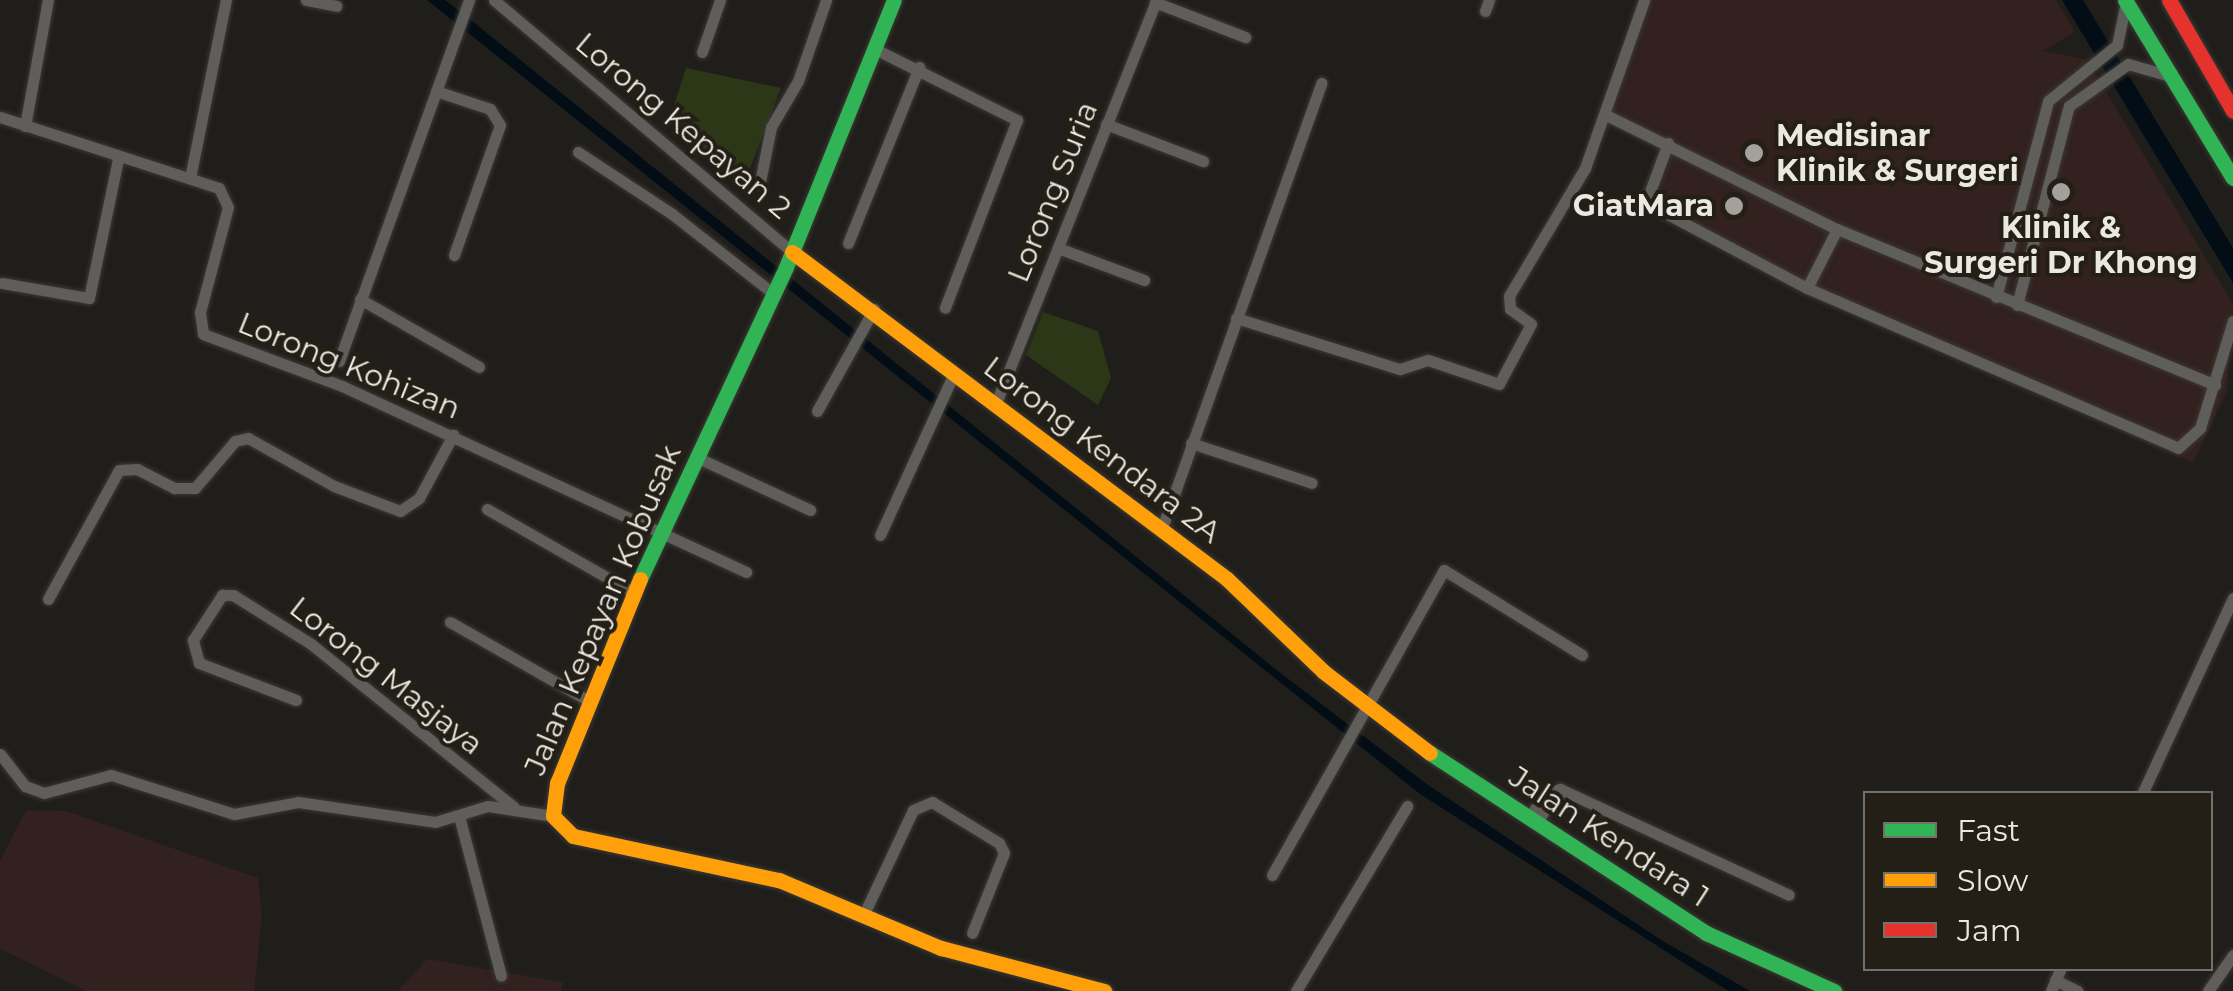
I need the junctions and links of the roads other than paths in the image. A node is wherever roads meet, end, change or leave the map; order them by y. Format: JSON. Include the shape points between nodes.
{"nodes":[{"id":1,"x":48,"y":0,"type":"edge"},
{"id":2,"x":226,"y":0,"type":"edge"},
{"id":3,"x":306,"y":0,"type":"edge"},
{"id":4,"x":494,"y":0,"type":"edge"},
{"id":5,"x":720,"y":0,"type":"edge"},
{"id":6,"x":826,"y":0,"type":"edge"},
{"id":7,"x":894,"y":0,"type":"edge"},
{"id":8,"x":1644,"y":0,"type":"edge"},
{"id":9,"x":2126,"y":0,"type":"edge"},
{"id":10,"x":2169,"y":0,"type":"edge"},
{"id":11,"x":1156,"y":1,"type":"edge"},
{"id":12,"x":466,"y":4,"type":"edge"},
{"id":13,"x":336,"y":6,"type":"dead end"},
{"id":14,"x":2181,"y":20,"type":"junction"},
{"id":15,"x":1245,"y":37,"type":"dead end"},
{"id":16,"x":875,"y":49,"type":"junction"},
{"id":17,"x":702,"y":52,"type":"dead end"},
{"id":18,"x":919,"y":67,"type":"junction"},
{"id":19,"x":2174,"y":79,"type":"junction"},
{"id":20,"x":1321,"y":82,"type":"dead end"},
{"id":21,"x":436,"y":91,"type":"junction"},
{"id":22,"x":2184,"y":94,"type":"junction"},
{"id":23,"x":2233,"y":111,"type":"edge"},
{"id":24,"x":1606,"y":114,"type":"junction"},
{"id":25,"x":0,"y":117,"type":"edge"},
{"id":26,"x":1106,"y":124,"type":"junction"},
{"id":27,"x":25,"y":126,"type":"junction"},
{"id":28,"x":1668,"y":143,"type":"junction"},
{"id":29,"x":578,"y":152,"type":"dead end"},
{"id":30,"x":118,"y":160,"type":"junction"},
{"id":31,"x":1203,"y":161,"type":"dead end"},
{"id":32,"x":190,"y":178,"type":"junction"},
{"id":33,"x":2233,"y":178,"type":"edge"},
{"id":34,"x":760,"y":182,"type":"dead end"},
{"id":35,"x":1837,"y":229,"type":"junction"},
{"id":36,"x":848,"y":243,"type":"dead end"},
{"id":37,"x":1058,"y":248,"type":"junction"},
{"id":38,"x":454,"y":255,"type":"dead end"},
{"id":39,"x":789,"y":259,"type":"junction"},
{"id":40,"x":1144,"y":280,"type":"dead end"},
{"id":41,"x":2,"y":283,"type":"edge"},
{"id":42,"x":1807,"y":288,"type":"junction"},
{"id":43,"x":776,"y":291,"type":"junction"},
{"id":44,"x":1996,"y":297,"type":"junction"},
{"id":45,"x":360,"y":299,"type":"junction"},
{"id":46,"x":2017,"y":305,"type":"junction"},
{"id":47,"x":945,"y":308,"type":"dead end"},
{"id":48,"x":874,"y":309,"type":"junction"},
{"id":49,"x":1236,"y":318,"type":"junction"},
{"id":50,"x":2233,"y":321,"type":"edge"},
{"id":51,"x":338,"y":361,"type":"dead end"},
{"id":52,"x":479,"y":367,"type":"dead end"},
{"id":53,"x":950,"y":379,"type":"junction"},
{"id":54,"x":2215,"y":385,"type":"junction"},
{"id":55,"x":996,"y":402,"type":"junction"},
{"id":56,"x":817,"y":410,"type":"dead end"},
{"id":57,"x":453,"y":435,"type":"junction"},
{"id":58,"x":1191,"y":443,"type":"junction"},
{"id":59,"x":696,"y":456,"type":"junction"},
{"id":60,"x":1312,"y":482,"type":"dead end"},
{"id":61,"x":487,"y":508,"type":"dead end"},
{"id":62,"x":810,"y":510,"type":"dead end"},
{"id":63,"x":662,"y":530,"type":"junction"},
{"id":64,"x":1161,"y":530,"type":"junction"},
{"id":65,"x":880,"y":535,"type":"dead end"},
{"id":66,"x":746,"y":572,"type":"dead end"},
{"id":67,"x":634,"y":593,"type":"junction"},
{"id":68,"x":2233,"y":598,"type":"edge"},
{"id":69,"x":48,"y":599,"type":"dead end"},
{"id":70,"x":450,"y":622,"type":"dead end"},
{"id":71,"x":1582,"y":655,"type":"dead end"},
{"id":72,"x":296,"y":700,"type":"dead end"},
{"id":73,"x":590,"y":701,"type":"junction"},
{"id":74,"x":1367,"y":707,"type":"junction"},
{"id":75,"x":0,"y":754,"type":"edge"},
{"id":76,"x":2143,"y":791,"type":"edge"},
{"id":77,"x":1406,"y":806,"type":"dead end"},
{"id":78,"x":516,"y":808,"type":"junction"},
{"id":79,"x":459,"y":816,"type":"junction"},
{"id":80,"x":553,"y":816,"type":"junction"},
{"id":81,"x":1533,"y":820,"type":"junction"},
{"id":82,"x":1272,"y":876,"type":"dead end"},
{"id":83,"x":1789,"y":895,"type":"dead end"},
{"id":84,"x":863,"y":916,"type":"junction"},
{"id":85,"x":972,"y":933,"type":"dead end"},
{"id":86,"x":2233,"y":955,"type":"edge"},
{"id":87,"x":500,"y":976,"type":"dead end"},
{"id":88,"x":2056,"y":980,"type":"edge"},
{"id":89,"x":1104,"y":991,"type":"edge"},
{"id":90,"x":1296,"y":991,"type":"edge"},
{"id":91,"x":1834,"y":991,"type":"edge"},
{"id":92,"x":2078,"y":991,"type":"edge"},
{"id":93,"x":2208,"y":991,"type":"edge"}],
"edges":[{"from":1,"to":27,"type":"street"},
{"from":2,"to":32,"type":"street"},
{"from":3,"to":13,"type":"street"},
{"from":4,"to":39,"type":"street","name":"Lorong Kepayan 2"},
{"from":5,"to":17,"type":"street"},
{"from":6,"to":34,"type":"street","via":[[798,81],[771,127]]},
{"from":7,"to":16,"type":"main road","name":"Jalan Kepayan Kobusak"},
{"from":8,"to":24,"type":"street"},
{"from":9,"to":19,"type":"main road"},
{"from":9,"to":44,"type":"street","via":[[2117,46],[2048,101]]},
{"from":10,"to":14,"type":"main road"},
{"from":11,"to":15,"type":"street"},
{"from":11,"to":26,"type":"street","name":"Lorong Suria"},
{"from":12,"to":21,"type":"street"},
{"from":14,"to":22,"type":"main road","via":[[2165,38]]},
{"from":14,"to":23,"type":"main road"},
{"from":16,"to":18,"type":"street"},
{"from":16,"to":39,"type":"main road","name":"Jalan Kepayan Kobusak"},
{"from":18,"to":36,"type":"street"},
{"from":18,"to":47,"type":"street","via":[[1017,120]]},
{"from":19,"to":22,"type":"main road"},
{"from":19,"to":46,"type":"street","via":[[2128,64],[2100,79],[2065,114]]},
{"from":20,"to":49,"type":"street"},
{"from":21,"to":38,"type":"street","via":[[490,109],[500,126]]},
{"from":21,"to":45,"type":"street"},
{"from":22,"to":33,"type":"main road"},
{"from":24,"to":28,"type":"street"},
{"from":24,"to":49,"type":"street","via":[[1585,168],[1509,296],[1510,309],[1531,324],[1499,384],[1436,361],[1400,369]]},
{"from":25,"to":27,"type":"street","name":"Lorong Kohizan"},
{"from":26,"to":31,"type":"street"},
{"from":26,"to":37,"type":"street","name":"Lorong Suria"},
{"from":27,"to":30,"type":"street","name":"Lorong Kohizan"},
{"from":28,"to":35,"type":"street"},
{"from":28,"to":42,"type":"street","via":[[1649,194],[1652,206]]},
{"from":29,"to":43,"type":"street"},
{"from":30,"to":32,"type":"street","name":"Lorong Kohizan"},
{"from":30,"to":41,"type":"street","via":[[89,298]]},
{"from":32,"to":57,"type":"street","name":"Lorong Kohizan","via":[[219,188],[228,207],[200,312],[203,334]]},
{"from":35,"to":42,"type":"street"},
{"from":35,"to":44,"type":"street"},
{"from":37,"to":40,"type":"street"},
{"from":37,"to":55,"type":"street","name":"Lorong Suria"},
{"from":39,"to":43,"type":"main road","name":"Jalan Kepayan Kobusak"},
{"from":39,"to":48,"type":"main road","name":"Lorong Kendara 2A"},
{"from":42,"to":54,"type":"street","via":[[2178,448],[2194,439]]},
{"from":43,"to":59,"type":"main road","name":"Jalan Kepayan Kobusak"},
{"from":44,"to":46,"type":"street"},
{"from":45,"to":51,"type":"street"},
{"from":45,"to":52,"type":"street"},
{"from":46,"to":54,"type":"street"},
{"from":48,"to":53,"type":"main road","name":"Lorong Kendara 2A"},
{"from":48,"to":56,"type":"street"},
{"from":49,"to":58,"type":"street"},
{"from":50,"to":54,"type":"street"},
{"from":53,"to":55,"type":"main road","name":"Lorong Kendara 2A"},
{"from":53,"to":65,"type":"street"},
{"from":55,"to":64,"type":"main road","name":"Lorong Kendara 2A"},
{"from":57,"to":63,"type":"street","name":"Lorong Kohizan"},
{"from":57,"to":69,"type":"street","via":[[419,498],[400,511],[334,486],[248,438],[235,441],[195,488],[174,488],[137,469],[119,470]]},
{"from":58,"to":60,"type":"street"},
{"from":58,"to":64,"type":"street"},
{"from":59,"to":62,"type":"street"},
{"from":59,"to":63,"type":"main road","name":"Jalan Kepayan Kobusak"},
{"from":61,"to":67,"type":"street"},
{"from":63,"to":66,"type":"street","name":"Lorong Kohizan"},
{"from":63,"to":67,"type":"main road","name":"Jalan Kepayan Kobusak"},
{"from":64,"to":74,"type":"main road","name":"Lorong Kendara 2A","via":[[1250,598]]},
{"from":67,"to":73,"type":"main road","name":"Jalan Kepayan Kobusak"},
{"from":68,"to":76,"type":"street"},
{"from":70,"to":73,"type":"street"},
{"from":71,"to":74,"type":"street","via":[[1444,570]]},
{"from":72,"to":78,"type":"street","name":"Lorong Masjaya","via":[[199,663],[194,640],[222,595],[233,595],[312,644]]},
{"from":73,"to":80,"type":"main road","name":"Jalan Kepayan Kobusak","via":[[557,783]]},
{"from":74,"to":81,"type":"main road","name":"Jalan Kendara 1"},
{"from":74,"to":82,"type":"street"},
{"from":75,"to":79,"type":"street","name":"Lorong Masjaya","via":[[24,786],[44,793],[112,774],[224,813],[298,802],[435,822]]},
{"from":77,"to":90,"type":"street"},
{"from":78,"to":79,"type":"street","name":"Lorong Masjaya","via":[[481,807]]},
{"from":78,"to":80,"type":"street","name":"Lorong Masjaya"},
{"from":79,"to":87,"type":"street"},
{"from":80,"to":84,"type":"main road","name":"Jalan Kepayan Kobusak","via":[[573,836],[779,880]]},
{"from":81,"to":83,"type":"street","via":[[1566,794]]},
{"from":81,"to":91,"type":"main road","name":"Jalan Kendara 1","via":[[1706,933]]},
{"from":84,"to":85,"type":"street","via":[[913,810],[932,802],[1002,847],[1002,866]]},
{"from":84,"to":89,"type":"main road","name":"Jalan Kepayan Kobusak","via":[[941,948]]},
{"from":86,"to":93,"type":"street"},
{"from":88,"to":92,"type":"street"}]}
